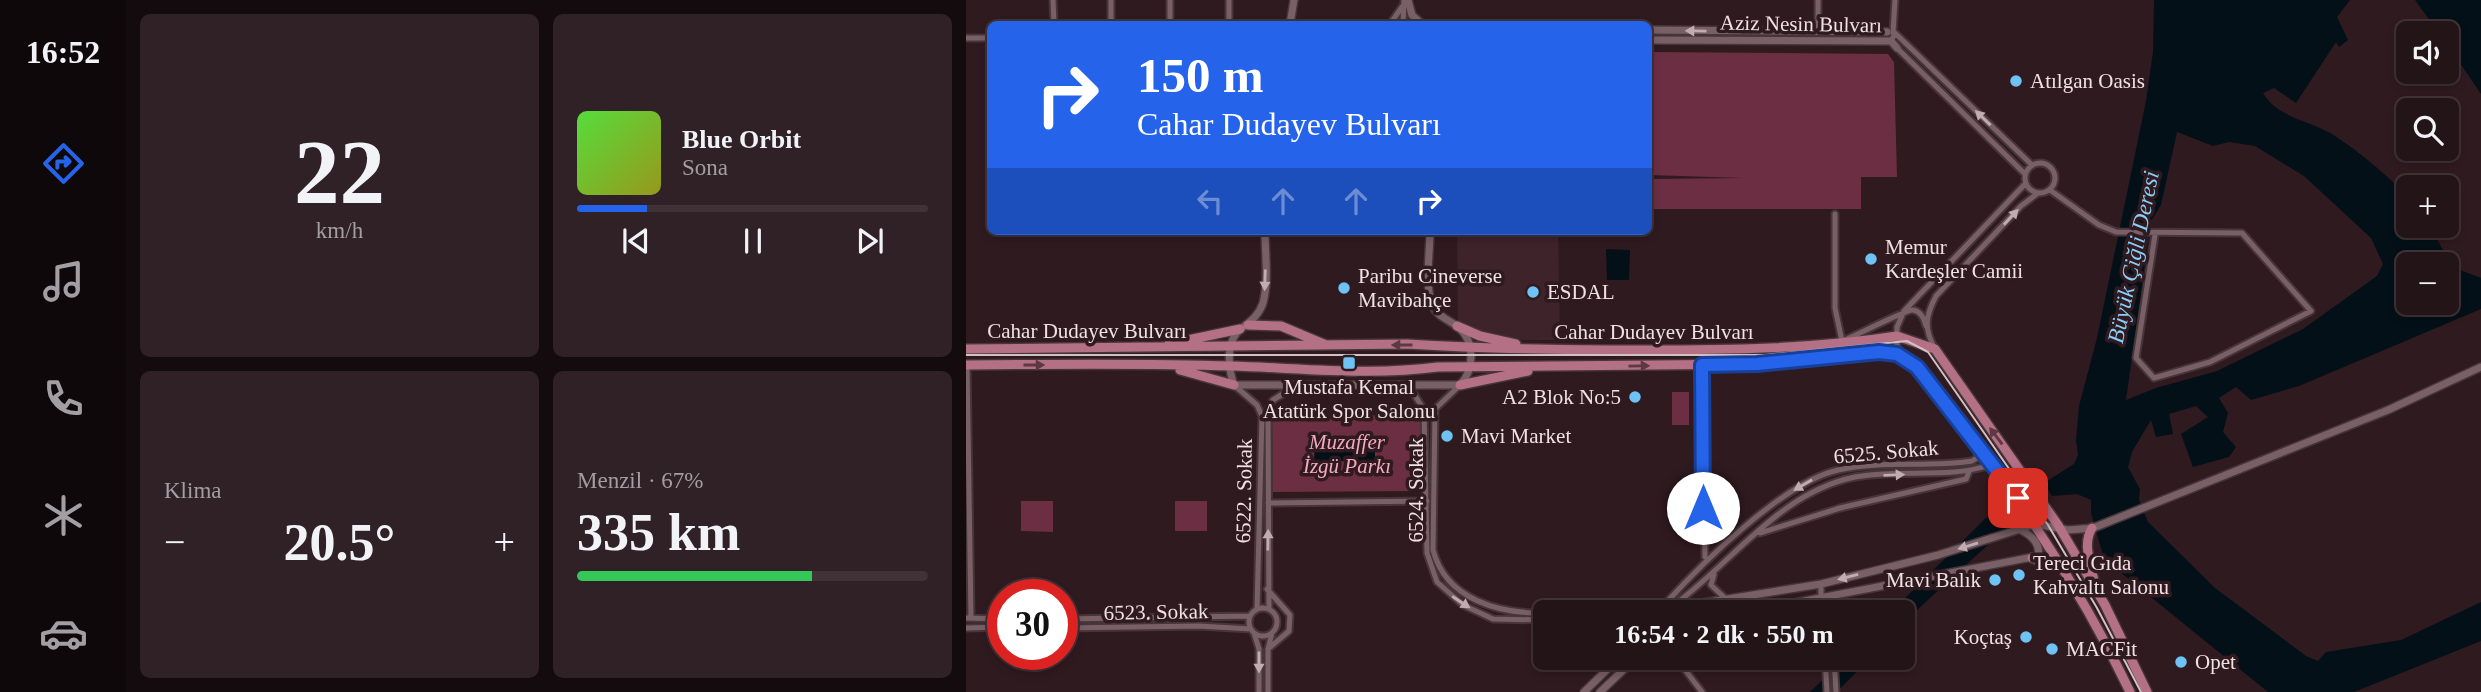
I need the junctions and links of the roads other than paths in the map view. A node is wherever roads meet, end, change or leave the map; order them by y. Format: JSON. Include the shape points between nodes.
{"nodes":[{"id":1,"x":1053,"y":0,"type":"edge"},
{"id":2,"x":1111,"y":0,"type":"edge"},
{"id":3,"x":1170,"y":0,"type":"edge"},
{"id":4,"x":1229,"y":0,"type":"edge"},
{"id":5,"x":1294,"y":0,"type":"edge"},
{"id":6,"x":1818,"y":0,"type":"edge"},
{"id":7,"x":1895,"y":0,"type":"edge"},
{"id":8,"x":1405,"y":1,"type":"edge"},
{"id":9,"x":1054,"y":21,"type":"edge"},
{"id":10,"x":1111,"y":21,"type":"edge"},
{"id":11,"x":1171,"y":21,"type":"edge"},
{"id":12,"x":1229,"y":21,"type":"edge"},
{"id":13,"x":1290,"y":21,"type":"edge"},
{"id":14,"x":1392,"y":21,"type":"edge"},
{"id":15,"x":1403,"y":21,"type":"edge"},
{"id":16,"x":1419,"y":21,"type":"edge"},
{"id":17,"x":1652,"y":30,"type":"edge"},
{"id":18,"x":1818,"y":32,"type":"junction"},
{"id":19,"x":966,"y":38,"type":"edge"},
{"id":20,"x":987,"y":38,"type":"edge"},
{"id":21,"x":1893,"y":39,"type":"junction"},
{"id":22,"x":1652,"y":40,"type":"edge"},
{"id":23,"x":2032,"y":165,"type":"junction"},
{"id":24,"x":2025,"y":174,"type":"junction"},
{"id":25,"x":2025,"y":183,"type":"junction"},
{"id":26,"x":2050,"y":190,"type":"junction"},
{"id":27,"x":2038,"y":193,"type":"junction"},
{"id":28,"x":1835,"y":214,"type":"dead end"},
{"id":29,"x":2152,"y":234,"type":"junction"},
{"id":30,"x":1265,"y":235,"type":"edge"},
{"id":31,"x":1430,"y":235,"type":"edge"},
{"id":32,"x":1904,"y":311,"type":"junction"},
{"id":33,"x":1457,"y":326,"type":"junction"},
{"id":34,"x":1926,"y":326,"type":"junction"},
{"id":35,"x":1244,"y":327,"type":"junction"},
{"id":36,"x":1897,"y":336,"type":"junction"},
{"id":37,"x":1842,"y":341,"type":"junction"},
{"id":38,"x":1328,"y":347,"type":"junction"},
{"id":39,"x":1231,"y":348,"type":"junction"},
{"id":40,"x":1470,"y":348,"type":"junction"},
{"id":41,"x":966,"y":349,"type":"edge"},
{"id":42,"x":1549,"y":349,"type":"junction"},
{"id":43,"x":1935,"y":349,"type":"junction"},
{"id":44,"x":1122,"y":350,"type":"junction"},
{"id":45,"x":1897,"y":354,"type":"junction"},
{"id":46,"x":967,"y":365,"type":"edge"},
{"id":47,"x":1122,"y":365,"type":"junction"},
{"id":48,"x":1702,"y":365,"type":"junction"},
{"id":49,"x":1229,"y":366,"type":"junction"},
{"id":50,"x":1571,"y":366,"type":"junction"},
{"id":51,"x":1471,"y":367,"type":"junction"},
{"id":52,"x":2481,"y":367,"type":"edge"},
{"id":53,"x":1234,"y":385,"type":"junction"},
{"id":54,"x":1460,"y":385,"type":"junction"},
{"id":55,"x":1401,"y":386,"type":"junction"},
{"id":56,"x":1294,"y":387,"type":"junction"},
{"id":57,"x":1981,"y":447,"type":"junction"},
{"id":58,"x":1994,"y":464,"type":"junction"},
{"id":59,"x":1969,"y":471,"type":"junction"},
{"id":60,"x":1427,"y":501,"type":"junction"},
{"id":61,"x":1268,"y":502,"type":"junction"},
{"id":62,"x":2036,"y":524,"type":"junction"},
{"id":63,"x":2058,"y":526,"type":"junction"},
{"id":64,"x":2091,"y":528,"type":"junction"},
{"id":65,"x":2021,"y":530,"type":"junction"},
{"id":66,"x":1757,"y":534,"type":"junction"},
{"id":67,"x":1705,"y":557,"type":"dead end"},
{"id":68,"x":2032,"y":558,"type":"junction"},
{"id":69,"x":1720,"y":568,"type":"junction"},
{"id":70,"x":2064,"y":568,"type":"junction"},
{"id":71,"x":1821,"y":584,"type":"junction"},
{"id":72,"x":1267,"y":589,"type":"junction"},
{"id":73,"x":2095,"y":589,"type":"junction"},
{"id":74,"x":1726,"y":598,"type":"junction"},
{"id":75,"x":1669,"y":600,"type":"edge"},
{"id":76,"x":1686,"y":600,"type":"edge"},
{"id":77,"x":1716,"y":600,"type":"edge"},
{"id":78,"x":1823,"y":600,"type":"joint"},
{"id":79,"x":1257,"y":608,"type":"junction"},
{"id":80,"x":1269,"y":609,"type":"junction"},
{"id":81,"x":1533,"y":612,"type":"edge"},
{"id":82,"x":1250,"y":616,"type":"junction"},
{"id":83,"x":969,"y":618,"type":"edge"},
{"id":84,"x":987,"y":619,"type":"edge"},
{"id":85,"x":1078,"y":619,"type":"edge"},
{"id":86,"x":1533,"y":620,"type":"edge"},
{"id":87,"x":987,"y":627,"type":"edge"},
{"id":88,"x":966,"y":628,"type":"edge"},
{"id":89,"x":1078,"y":628,"type":"edge"},
{"id":90,"x":1253,"y":631,"type":"junction"},
{"id":91,"x":1272,"y":633,"type":"junction"},
{"id":92,"x":1268,"y":649,"type":"junction"},
{"id":93,"x":1607,"y":670,"type":"edge"},
{"id":94,"x":1623,"y":670,"type":"edge"},
{"id":95,"x":1685,"y":670,"type":"edge"},
{"id":96,"x":1825,"y":670,"type":"edge"},
{"id":97,"x":1835,"y":670,"type":"edge"},
{"id":98,"x":1259,"y":692,"type":"edge"},
{"id":99,"x":1268,"y":692,"type":"edge"},
{"id":100,"x":1584,"y":692,"type":"edge"},
{"id":101,"x":1600,"y":692,"type":"edge"},
{"id":102,"x":1702,"y":692,"type":"edge"},
{"id":103,"x":1827,"y":692,"type":"edge"},
{"id":104,"x":1836,"y":692,"type":"edge"},
{"id":105,"x":2130,"y":692,"type":"edge"},
{"id":106,"x":2147,"y":692,"type":"edge"}],
"edges":[{"from":1,"to":9,"type":"street"},
{"from":2,"to":10,"type":"street"},
{"from":3,"to":11,"type":"street"},
{"from":4,"to":12,"type":"street"},
{"from":5,"to":13,"type":"street"},
{"from":6,"to":18,"type":"street"},
{"from":7,"to":21,"type":"street"},
{"from":8,"to":14,"type":"street"},
{"from":8,"to":15,"type":"street"},
{"from":8,"to":16,"type":"street"},
{"from":18,"to":17,"type":"street","name":"Aziz Nesin Bulvarı","one_way":true},
{"from":18,"to":21,"type":"street","name":"Aziz Nesin Bulvarı"},
{"from":19,"to":20,"type":"street"},
{"from":21,"to":22,"type":"street","name":"Aziz Nesin Bulvarı"},
{"from":23,"to":21,"type":"street","name":"Aziz Nesin Bulvarı","one_way":true},
{"from":21,"to":24,"type":"street","name":"Aziz Nesin Bulvarı"},
{"from":23,"to":24,"type":"street"},
{"from":23,"to":26,"type":"street","via":[[2051,167],[2056,176]]},
{"from":24,"to":25,"type":"street"},
{"from":25,"to":27,"type":"street"},
{"from":25,"to":32,"type":"street"},
{"from":26,"to":27,"type":"street"},
{"from":26,"to":29,"type":"street","via":[[2099,225],[2116,232]]},
{"from":34,"to":27,"type":"street","one_way":true,"via":[[1936,296]]},
{"from":28,"to":37,"type":"street","via":[[1835,307]]},
{"from":29,"to":29,"type":"street","via":[[2242,233],[2311,311],[2210,362],[2154,378],[2136,358]]},
{"from":30,"to":35,"type":"street","one_way":true,"via":[[1263,303]]},
{"from":31,"to":33,"type":"street","via":[[1431,301],[1438,314]]},
{"from":32,"to":34,"type":"street","via":[[1916,311]]},
{"from":32,"to":36,"type":"street"},
{"from":32,"to":37,"type":"street"},
{"from":33,"to":40,"type":"street"},
{"from":33,"to":42,"type":"main road","via":[[1504,342]]},
{"from":34,"to":43,"type":"street"},
{"from":35,"to":38,"type":"main road","via":[[1281,326]]},
{"from":35,"to":39,"type":"street"},
{"from":35,"to":44,"type":"main road","via":[[1186,342]]},
{"from":36,"to":37,"type":"main road","name":"Cahar Dudayev Bulvarı"},
{"from":36,"to":43,"type":"main road","name":"Cahar Dudayev Bulvarı"},
{"from":36,"to":45,"type":"street"},
{"from":37,"to":42,"type":"main road","name":"Cahar Dudayev Bulvarı","via":[[1766,349]]},
{"from":38,"to":39,"type":"main road","name":"Cahar Dudayev Bulvarı"},
{"from":40,"to":38,"type":"main road","name":"Cahar Dudayev Bulvarı","one_way":true,"via":[[1407,344]]},
{"from":39,"to":44,"type":"main road","name":"Cahar Dudayev Bulvarı"},
{"from":39,"to":49,"type":"street"},
{"from":40,"to":42,"type":"main road","name":"Cahar Dudayev Bulvarı"},
{"from":40,"to":51,"type":"street"},
{"from":41,"to":44,"type":"main road","name":"Cahar Dudayev Bulvarı"},
{"from":63,"to":43,"type":"main road","one_way":true},
{"from":45,"to":48,"type":"main road","name":"Cahar Dudayev Bulvarı"},
{"from":45,"to":57,"type":"main road","via":[[1923,374]]},
{"from":46,"to":47,"type":"main road","name":"Cahar Dudayev Bulvarı","one_way":true},
{"from":46,"to":83,"type":"street"},
{"from":47,"to":49,"type":"main road","name":"Cahar Dudayev Bulvarı"},
{"from":47,"to":53,"type":"main road","via":[[1186,370]]},
{"from":50,"to":48,"type":"main road","name":"Cahar Dudayev Bulvarı","one_way":true},
{"from":48,"to":67,"type":"street"},
{"from":49,"to":51,"type":"main road","name":"Cahar Dudayev Bulvarı","via":[[1355,372]]},
{"from":49,"to":53,"type":"street"},
{"from":50,"to":51,"type":"main road","name":"Cahar Dudayev Bulvarı"},
{"from":50,"to":54,"type":"main road"},
{"from":51,"to":54,"type":"street"},
{"from":52,"to":64,"type":"street","via":[[2389,410]]},
{"from":53,"to":56,"type":"street"},
{"from":53,"to":79,"type":"street","name":"6522. Sokak","via":[[1257,405],[1262,416]]},
{"from":54,"to":55,"type":"street"},
{"from":54,"to":81,"type":"street","name":"6524. Sokak","via":[[1435,408],[1436,562],[1452,584],[1497,610]]},
{"from":55,"to":56,"type":"street"},
{"from":55,"to":60,"type":"street","name":"6524. Sokak","via":[[1414,394],[1424,410]]},
{"from":56,"to":61,"type":"street","name":"6522. Sokak","via":[[1273,400],[1268,409]]},
{"from":57,"to":58,"type":"main road"},
{"from":57,"to":75,"type":"street","name":"6525. Sokak","one_way":true,"via":[[1980,456],[1972,461],[1860,467],[1811,480],[1781,498]]},
{"from":58,"to":59,"type":"street","name":"6525. Sokak"},
{"from":58,"to":62,"type":"main road"},
{"from":59,"to":66,"type":"street","via":[[1966,479],[1840,508]]},
{"from":66,"to":59,"type":"street","name":"6525. Sokak","one_way":true,"via":[[1799,497],[1825,485],[1858,476]]},
{"from":60,"to":61,"type":"street"},
{"from":60,"to":86,"type":"street","name":"6524. Sokak","one_way":true,"via":[[1427,553],[1437,582],[1463,605],[1493,619]]},
{"from":72,"to":61,"type":"street","name":"6522. Sokak","one_way":true},
{"from":62,"to":63,"type":"street"},
{"from":62,"to":65,"type":"street"},
{"from":62,"to":70,"type":"main road"},
{"from":63,"to":64,"type":"street"},
{"from":63,"to":73,"type":"main road"},
{"from":64,"to":73,"type":"main road","via":[[2085,547],[2093,564]]},
{"from":65,"to":68,"type":"street","via":[[2030,534],[2039,550]]},
{"from":65,"to":71,"type":"street","one_way":true},
{"from":66,"to":69,"type":"street","name":"6525. Sokak"},
{"from":68,"to":70,"type":"main road"},
{"from":68,"to":78,"type":"street"},
{"from":69,"to":74,"type":"street","via":[[1711,585]]},
{"from":69,"to":76,"type":"street","name":"6525. Sokak"},
{"from":70,"to":105,"type":"main road"},
{"from":71,"to":74,"type":"street"},
{"from":71,"to":78,"type":"street"},
{"from":72,"to":80,"type":"street","name":"6522. Sokak"},
{"from":72,"to":92,"type":"street","via":[[1290,615],[1289,631]]},
{"from":73,"to":106,"type":"main road"},
{"from":74,"to":77,"type":"street"},
{"from":79,"to":80,"type":"street"},
{"from":79,"to":82,"type":"street"},
{"from":80,"to":91,"type":"street","via":[[1277,618]]},
{"from":82,"to":85,"type":"street","name":"6523. Sokak"},
{"from":82,"to":90,"type":"street"},
{"from":83,"to":84,"type":"street"},
{"from":87,"to":88,"type":"street"},
{"from":89,"to":90,"type":"street","name":"6523. Sokak","via":[[1199,626]]},
{"from":90,"to":91,"type":"street","via":[[1265,636]]},
{"from":90,"to":98,"type":"street","one_way":true,"via":[[1259,649]]},
{"from":91,"to":92,"type":"street"},
{"from":92,"to":99,"type":"street"},
{"from":93,"to":100,"type":"street"},
{"from":94,"to":101,"type":"street"},
{"from":95,"to":102,"type":"street"},
{"from":96,"to":103,"type":"street"},
{"from":97,"to":104,"type":"street"}]}
